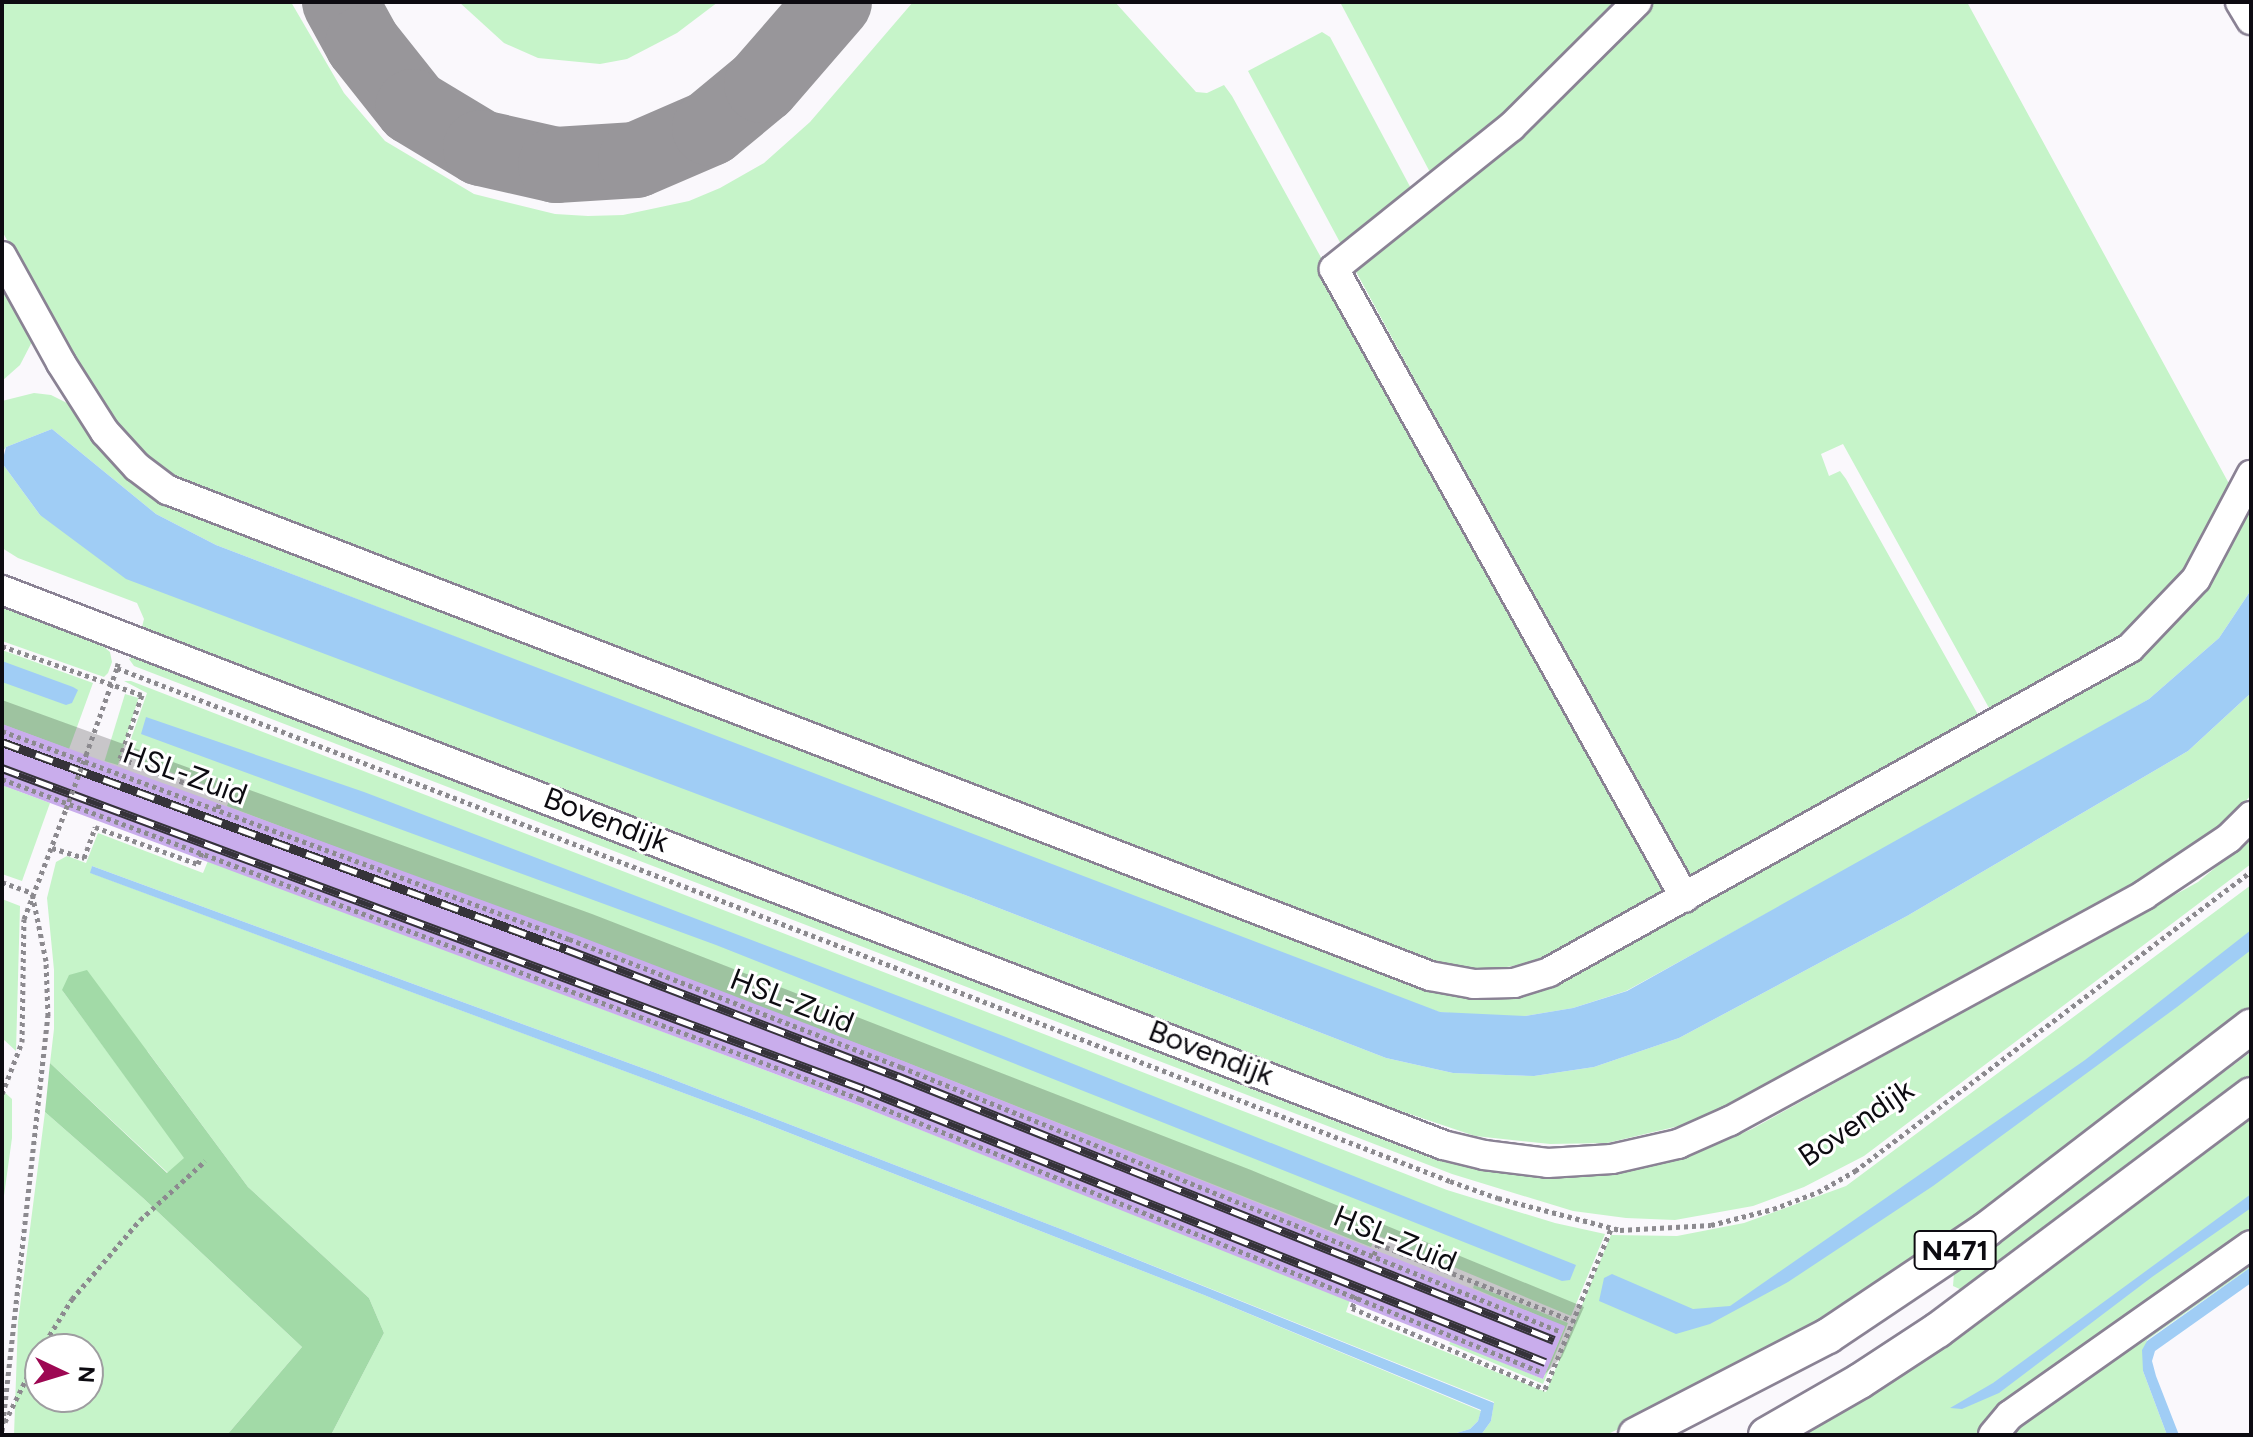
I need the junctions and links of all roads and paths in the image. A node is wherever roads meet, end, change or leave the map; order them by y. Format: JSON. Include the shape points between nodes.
{"nodes":[{"id":1,"x":1637,"y":2,"type":"edge"},
{"id":2,"x":2240,"y":2,"type":"edge"},
{"id":3,"x":2251,"y":20,"type":"edge"},
{"id":4,"x":2,"y":256,"type":"edge"},
{"id":5,"x":2251,"y":475,"type":"edge"},
{"id":6,"x":2,"y":590,"type":"edge"},
{"id":7,"x":127,"y":640,"type":"junction"},
{"id":8,"x":2,"y":646,"type":"edge"},
{"id":9,"x":117,"y":668,"type":"junction"},
{"id":10,"x":111,"y":685,"type":"junction"},
{"id":11,"x":2,"y":731,"type":"edge"},
{"id":12,"x":2,"y":779,"type":"edge"},
{"id":13,"x":217,"y":810,"type":"junction"},
{"id":14,"x":2251,"y":816,"type":"edge"},
{"id":15,"x":52,"y":848,"type":"junction"},
{"id":16,"x":202,"y":852,"type":"junction"},
{"id":17,"x":2251,"y":872,"type":"edge"},
{"id":18,"x":2,"y":882,"type":"edge"},
{"id":19,"x":32,"y":893,"type":"junction"},
{"id":20,"x":1685,"y":898,"type":"junction"},
{"id":21,"x":2251,"y":1027,"type":"edge"},
{"id":22,"x":2,"y":1094,"type":"edge"},
{"id":23,"x":2251,"y":1095,"type":"edge"},
{"id":24,"x":205,"y":1161,"type":"dead end"},
{"id":25,"x":1611,"y":1229,"type":"junction"},
{"id":26,"x":2251,"y":1245,"type":"edge"},
{"id":27,"x":1374,"y":1255,"type":"junction"},
{"id":28,"x":1357,"y":1296,"type":"junction"},
{"id":29,"x":1573,"y":1321,"type":"junction"},
{"id":30,"x":1559,"y":1331,"type":"dead end"},
{"id":31,"x":51,"y":1333,"type":"edge"},
{"id":32,"x":1541,"y":1372,"type":"dead end"},
{"id":33,"x":24,"y":1383,"type":"edge"},
{"id":34,"x":2,"y":1428,"type":"edge"},
{"id":35,"x":1636,"y":1435,"type":"edge"},
{"id":36,"x":1766,"y":1435,"type":"edge"},
{"id":37,"x":1993,"y":1435,"type":"edge"}],
"edges":[{"from":1,"to":20,"type":"street","via":[[1511,127],[1334,269]]},
{"from":2,"to":3,"type":"street"},
{"from":4,"to":20,"type":"street","via":[[105,432],[137,467],[168,490],[1430,976],[1474,984],[1514,983],[1549,972]]},
{"from":5,"to":20,"type":"street","via":[[2196,579],[2130,648]]},
{"from":6,"to":7,"type":"street","name":"Bovendijk"},
{"from":7,"to":9,"type":"path"},
{"from":7,"to":14,"type":"street","name":"Bovendijk","via":[[1443,1145],[1548,1163],[1612,1159],[1678,1144],[1730,1121],[2144,895],[2229,838]]},
{"from":8,"to":10,"type":"path"},
{"from":9,"to":10,"type":"path"},
{"from":9,"to":25,"type":"path","name":"Bovendijk","via":[[1450,1181]]},
{"from":10,"to":13,"type":"path","via":[[142,695],[120,758],[222,797]]},
{"from":10,"to":15,"type":"path","bridge":true},
{"from":11,"to":13,"type":"path","name":"HSL-Zuid"},
{"from":12,"to":16,"type":"path"},
{"from":13,"to":27,"type":"path","name":"HSL-Zuid","via":[[901,1067]]},
{"from":15,"to":16,"type":"path","via":[[84,858],[95,827],[198,864]]},
{"from":15,"to":19,"type":"path"},
{"from":16,"to":28,"type":"path","via":[[831,1088]]},
{"from":17,"to":25,"type":"path","name":"Bovendijk","via":[[1855,1171],[1818,1192],[1711,1225]]},
{"from":18,"to":19,"type":"path"},
{"from":19,"to":22,"type":"path","via":[[24,919],[22,1042]]},
{"from":19,"to":34,"type":"path","via":[[46,961],[48,1016]]},
{"from":21,"to":35,"type":"main road","number":"N471","via":[[1986,1230],[1828,1336]]},
{"from":23,"to":36,"type":"main road","number":"N471","via":[[1938,1330]]},
{"from":24,"to":31,"type":"path","via":[[140,1220],[72,1299]]},
{"from":25,"to":29,"type":"path"},
{"from":26,"to":37,"type":"street","via":[[2010,1415]]},
{"from":27,"to":29,"type":"path","via":[[1378,1244]]},
{"from":27,"to":30,"type":"path","name":"HSL-Zuid"},
{"from":28,"to":29,"type":"path","via":[[1352,1308],[1545,1389]]},
{"from":28,"to":32,"type":"path"},
{"from":33,"to":34,"type":"path"}]}
